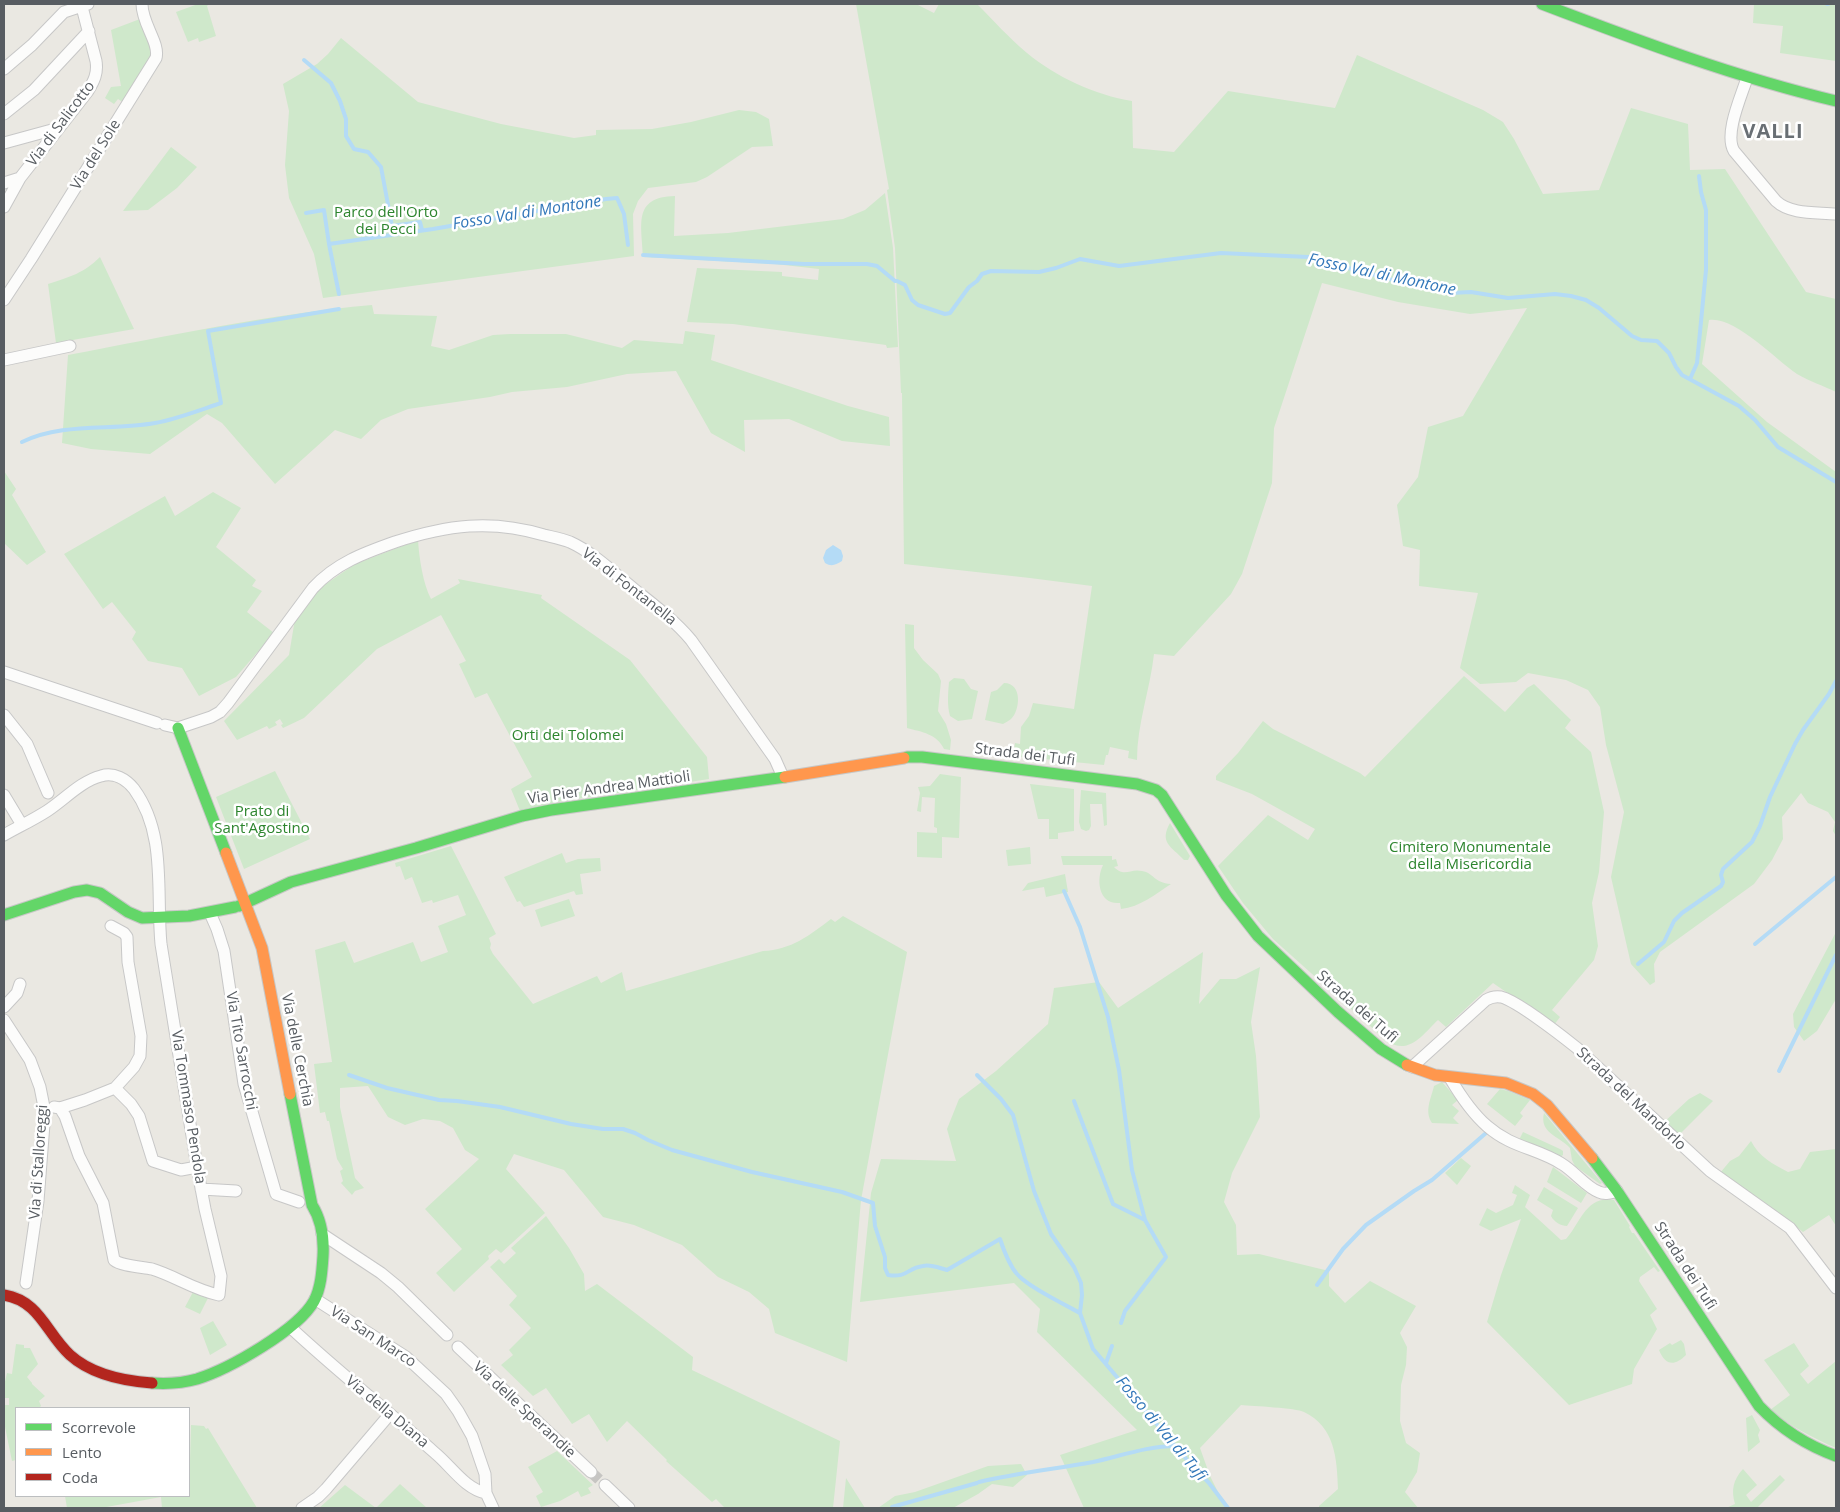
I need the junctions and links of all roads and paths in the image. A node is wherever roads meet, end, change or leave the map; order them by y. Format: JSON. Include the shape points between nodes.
{"nodes":[{"id":1,"x":142,"y":4,"type":"edge"},
{"id":2,"x":1542,"y":4,"type":"edge"},
{"id":3,"x":85,"y":5,"type":"edge"},
{"id":4,"x":63,"y":8,"type":"edge"},
{"id":5,"x":89,"y":32,"type":"junction"},
{"id":6,"x":4,"y":69,"type":"edge"},
{"id":7,"x":1747,"y":78,"type":"junction"},
{"id":8,"x":1836,"y":101,"type":"edge"},
{"id":9,"x":4,"y":114,"type":"edge"},
{"id":10,"x":59,"y":128,"type":"junction"},
{"id":11,"x":4,"y":143,"type":"edge"},
{"id":12,"x":20,"y":178,"type":"junction"},
{"id":13,"x":4,"y":183,"type":"edge"},
{"id":14,"x":4,"y":207,"type":"edge"},
{"id":15,"x":1836,"y":214,"type":"edge"},
{"id":16,"x":4,"y":300,"type":"edge"},
{"id":17,"x":70,"y":346,"type":"dead end"},
{"id":18,"x":4,"y":360,"type":"edge"},
{"id":19,"x":4,"y":672,"type":"edge"},
{"id":20,"x":4,"y":715,"type":"edge"},
{"id":21,"x":178,"y":728,"type":"junction"},
{"id":22,"x":922,"y":757,"type":"joint"},
{"id":23,"x":783,"y":777,"type":"junction"},
{"id":24,"x":48,"y":793,"type":"dead end"},
{"id":25,"x":4,"y":795,"type":"edge"},
{"id":26,"x":22,"y":825,"type":"junction"},
{"id":27,"x":4,"y":835,"type":"edge"},
{"id":28,"x":240,"y":906,"type":"junction"},
{"id":29,"x":210,"y":913,"type":"junction"},
{"id":30,"x":4,"y":915,"type":"edge"},
{"id":31,"x":159,"y":918,"type":"junction"},
{"id":32,"x":111,"y":926,"type":"dead end"},
{"id":33,"x":20,"y":984,"type":"dead end"},
{"id":34,"x":4,"y":1007,"type":"edge"},
{"id":35,"x":4,"y":1020,"type":"edge"},
{"id":36,"x":1412,"y":1067,"type":"junction"},
{"id":37,"x":1450,"y":1078,"type":"junction"},
{"id":38,"x":115,"y":1088,"type":"junction"},
{"id":39,"x":44,"y":1107,"type":"junction"},
{"id":40,"x":60,"y":1108,"type":"junction"},
{"id":41,"x":197,"y":1168,"type":"junction"},
{"id":42,"x":201,"y":1189,"type":"junction"},
{"id":43,"x":236,"y":1191,"type":"dead end"},
{"id":44,"x":1617,"y":1191,"type":"junction"},
{"id":45,"x":304,"y":1203,"type":"junction"},
{"id":46,"x":322,"y":1234,"type":"junction"},
{"id":47,"x":1836,"y":1288,"type":"edge"},
{"id":48,"x":24,"y":1290,"type":"junction"},
{"id":49,"x":4,"y":1295,"type":"edge"},
{"id":50,"x":315,"y":1299,"type":"junction"},
{"id":51,"x":290,"y":1327,"type":"junction"},
{"id":52,"x":447,"y":1335,"type":"dead end"},
{"id":53,"x":458,"y":1347,"type":"dead end"},
{"id":54,"x":390,"y":1414,"type":"junction"},
{"id":55,"x":1836,"y":1456,"type":"edge"},
{"id":56,"x":591,"y":1472,"type":"tunnel mouth"},
{"id":57,"x":605,"y":1485,"type":"tunnel mouth"},
{"id":58,"x":486,"y":1493,"type":"junction"},
{"id":59,"x":302,"y":1508,"type":"edge"},
{"id":60,"x":493,"y":1508,"type":"edge"},
{"id":61,"x":628,"y":1508,"type":"edge"}],
"edges":[{"from":1,"to":16,"type":"street","name":"Via del Sole","via":[[144,21],[157,48],[156,58]]},
{"from":2,"to":7,"type":"street"},
{"from":3,"to":4,"type":"street"},
{"from":3,"to":5,"type":"street","name":"Via di Salicotto"},
{"from":4,"to":6,"type":"street","via":[[32,45]]},
{"from":5,"to":9,"type":"street","via":[[34,90]]},
{"from":5,"to":10,"type":"street","name":"Via di Salicotto","via":[[96,76]]},
{"from":7,"to":8,"type":"street"},
{"from":7,"to":15,"type":"street","via":[[1730,133],[1734,151],[1782,206]]},
{"from":10,"to":11,"type":"street"},
{"from":10,"to":12,"type":"street","name":"Via di Salicotto"},
{"from":12,"to":13,"type":"street"},
{"from":12,"to":14,"type":"street","name":"Via di Salicotto"},
{"from":17,"to":18,"type":"street"},
{"from":19,"to":21,"type":"street"},
{"from":20,"to":24,"type":"street","via":[[27,744]]},
{"from":21,"to":23,"type":"street","name":"Via di Fontanella","via":[[215,715],[224,708],[313,588],[338,566],[366,552],[442,529],[482,524],[507,526],[578,547],[599,560],[678,625],[775,759]]},
{"from":21,"to":28,"type":"street","name":"Via delle Cerchia"},
{"from":22,"to":23,"type":"street","name":"Via Pier Andrea Mattioli"},
{"from":22,"to":36,"type":"street","name":"Strada dei Tufi","via":[[1137,784],[1156,790],[1226,895],[1258,936],[1374,1043]]},
{"from":23,"to":28,"type":"street","name":"Via Pier Andrea Mattioli","via":[[537,813],[285,884]]},
{"from":25,"to":26,"type":"street"},
{"from":26,"to":27,"type":"street","name":"Via Tommaso Pendola"},
{"from":26,"to":31,"type":"street","name":"Via Tommaso Pendola","via":[[92,780],[108,775],[123,779],[139,796],[152,823],[159,873]]},
{"from":28,"to":29,"type":"street"},
{"from":28,"to":45,"type":"street","name":"Via delle Cerchia","via":[[262,948]]},
{"from":29,"to":31,"type":"street"},
{"from":29,"to":45,"type":"street","name":"Via Tito Sarrocchi","via":[[224,951],[246,1093],[276,1194]]},
{"from":30,"to":31,"type":"street","via":[[87,890],[100,893],[137,916]]},
{"from":31,"to":41,"type":"street","name":"Via Tommaso Pendola"},
{"from":32,"to":38,"type":"street","via":[[127,937],[128,962],[142,1036],[138,1061]]},
{"from":33,"to":34,"type":"street","via":[[17,993]]},
{"from":35,"to":39,"type":"street","name":"Via di Stalloreggi","via":[[30,1060]]},
{"from":36,"to":37,"type":"street","name":"Strada dei Tufi"},
{"from":36,"to":47,"type":"street","name":"Strada del Mandorlo","via":[[1486,1000],[1495,997],[1506,999],[1577,1048],[1710,1171],[1796,1234]]},
{"from":37,"to":44,"type":"street","via":[[1477,1116],[1500,1136],[1562,1164],[1596,1191],[1608,1194]]},
{"from":37,"to":44,"type":"street","name":"Strada dei Tufi","via":[[1506,1083],[1532,1094],[1558,1117]]},
{"from":38,"to":40,"type":"street"},
{"from":38,"to":41,"type":"street","via":[[139,1116],[153,1162],[181,1170]]},
{"from":39,"to":40,"type":"street"},
{"from":39,"to":48,"type":"street","name":"Via di Stalloreggi","via":[[38,1201]]},
{"from":40,"to":42,"type":"street","name":"Via Tommaso Pendola","via":[[103,1203],[114,1260],[156,1270],[194,1288],[219,1295],[221,1276]]},
{"from":41,"to":42,"type":"street","name":"Via Tommaso Pendola"},
{"from":42,"to":43,"type":"street"},
{"from":44,"to":55,"type":"street","name":"Strada dei Tufi","via":[[1759,1406],[1792,1435]]},
{"from":45,"to":46,"type":"street","name":"Via delle Cerchia","via":[[320,1218]]},
{"from":46,"to":50,"type":"street","name":"Via delle Cerchia","via":[[320,1278]]},
{"from":46,"to":52,"type":"street","via":[[381,1273]]},
{"from":48,"to":49,"type":"street"},
{"from":48,"to":51,"type":"street","via":[[59,1342],[78,1361],[107,1374],[139,1382],[177,1383],[197,1379],[238,1359]]},
{"from":50,"to":51,"type":"street"},
{"from":50,"to":58,"type":"street","name":"Via San Marco","via":[[406,1357],[446,1394],[474,1443],[485,1474]]},
{"from":51,"to":54,"type":"street","name":"Via della Diana"},
{"from":53,"to":56,"type":"street","name":"Via delle Sperandie"},
{"from":54,"to":58,"type":"street","name":"Via della Diana","via":[[472,1488]]},
{"from":54,"to":59,"type":"street","via":[[331,1484]]},
{"from":57,"to":61,"type":"street"},
{"from":58,"to":60,"type":"street","name":"Via San Marco"}]}
